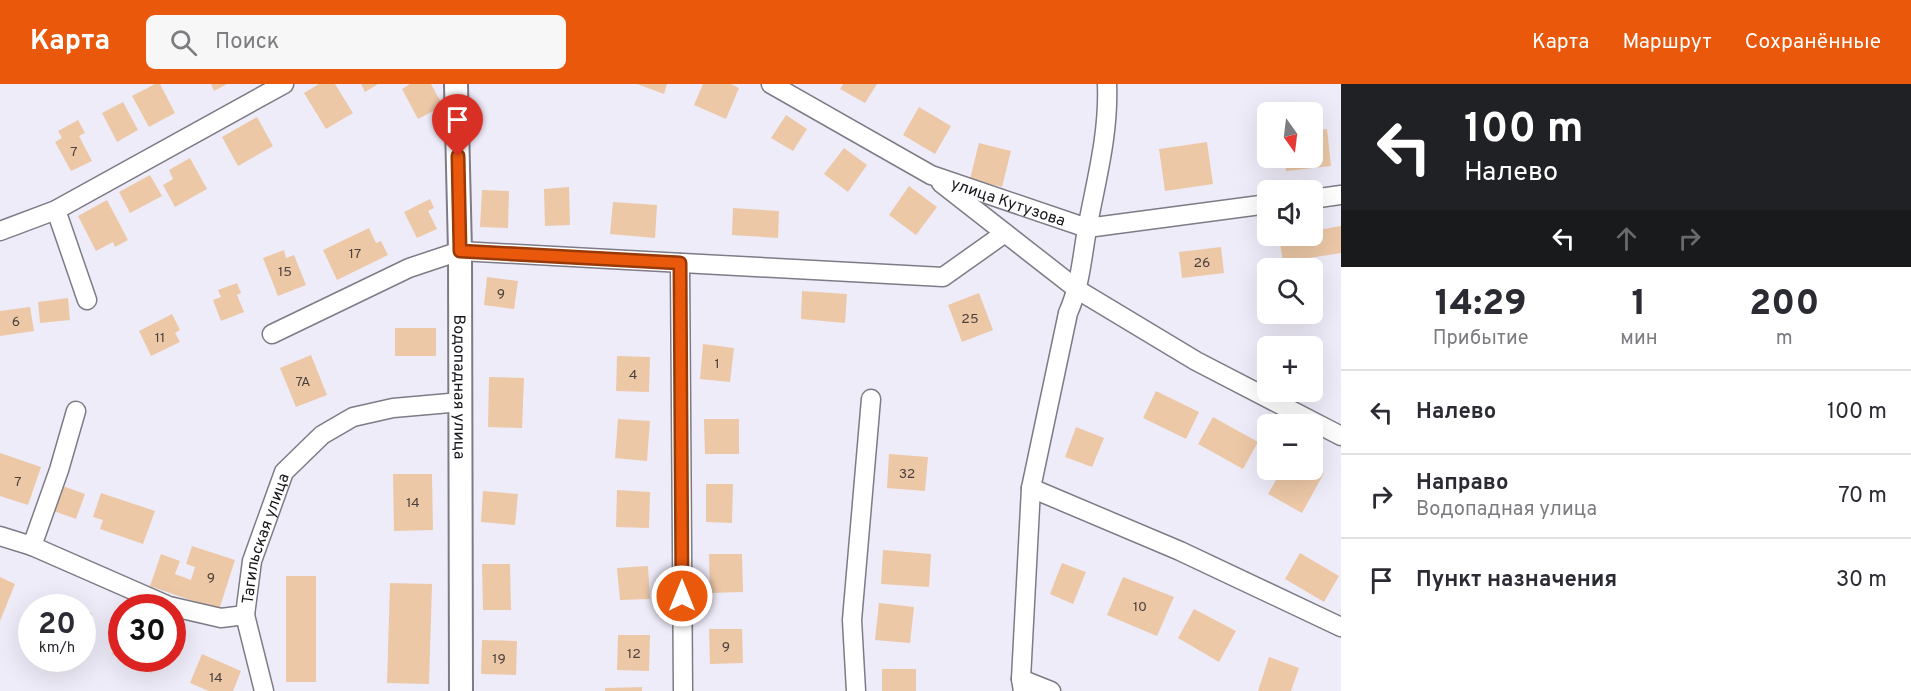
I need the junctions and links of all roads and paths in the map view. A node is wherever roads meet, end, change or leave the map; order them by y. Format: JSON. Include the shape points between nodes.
{"nodes":[{"id":1,"x":284,"y":84,"type":"edge"},
{"id":2,"x":456,"y":84,"type":"edge"},
{"id":3,"x":771,"y":84,"type":"edge"},
{"id":4,"x":1107,"y":84,"type":"edge"},
{"id":5,"x":931,"y":175,"type":"junction"},
{"id":6,"x":1341,"y":195,"type":"edge"},
{"id":7,"x":1323,"y":197,"type":"edge"},
{"id":8,"x":1257,"y":205,"type":"edge"},
{"id":9,"x":56,"y":210,"type":"junction"},
{"id":10,"x":1087,"y":228,"type":"junction"},
{"id":11,"x":0,"y":231,"type":"edge"},
{"id":12,"x":1005,"y":233,"type":"junction"},
{"id":13,"x":460,"y":251,"type":"junction"},
{"id":14,"x":680,"y":263,"type":"junction"},
{"id":15,"x":1078,"y":290,"type":"junction"},
{"id":16,"x":87,"y":300,"type":"dead end"},
{"id":17,"x":272,"y":334,"type":"dead end"},
{"id":18,"x":871,"y":399,"type":"dead end"},
{"id":19,"x":461,"y":402,"type":"junction"},
{"id":20,"x":76,"y":411,"type":"dead end"},
{"id":21,"x":1341,"y":436,"type":"edge"},
{"id":22,"x":1031,"y":488,"type":"junction"},
{"id":23,"x":0,"y":536,"type":"edge"},
{"id":24,"x":32,"y":546,"type":"junction"},
{"id":25,"x":245,"y":615,"type":"junction"},
{"id":26,"x":1341,"y":627,"type":"edge"},
{"id":27,"x":1022,"y":685,"type":"edge"},
{"id":28,"x":263,"y":689,"type":"edge"},
{"id":29,"x":461,"y":691,"type":"edge"},
{"id":30,"x":682,"y":691,"type":"edge"},
{"id":31,"x":856,"y":691,"type":"edge"},
{"id":32,"x":1051,"y":691,"type":"edge"}],
"edges":[{"from":1,"to":9,"type":"street"},
{"from":2,"to":13,"type":"street","name":"Водопадная улица"},
{"from":3,"to":5,"type":"street","name":"улица Кутузова"},
{"from":4,"to":10,"type":"street","via":[[1108,118]]},
{"from":5,"to":10,"type":"street","name":"улица Кутузова"},
{"from":5,"to":12,"type":"street"},
{"from":6,"to":7,"type":"street"},
{"from":8,"to":10,"type":"street","name":"улица Кутузова"},
{"from":9,"to":11,"type":"street"},
{"from":9,"to":16,"type":"street"},
{"from":10,"to":15,"type":"street"},
{"from":12,"to":14,"type":"street","via":[[943,277]]},
{"from":12,"to":15,"type":"street"},
{"from":13,"to":14,"type":"street"},
{"from":13,"to":17,"type":"street","via":[[409,268]]},
{"from":13,"to":19,"type":"street","name":"Водопадная улица"},
{"from":14,"to":30,"type":"street"},
{"from":15,"to":21,"type":"street","via":[[1196,361]]},
{"from":15,"to":22,"type":"street","via":[[1068,313]]},
{"from":18,"to":31,"type":"street","via":[[852,620]]},
{"from":19,"to":25,"type":"street","name":"Тагильская улица","via":[[393,408],[353,417],[322,435],[284,472],[252,561]]},
{"from":19,"to":29,"type":"street","name":"Водопадная улица"},
{"from":20,"to":24,"type":"street"},
{"from":22,"to":26,"type":"street","via":[[1180,550]]},
{"from":22,"to":27,"type":"street"},
{"from":23,"to":24,"type":"street","name":"Тагильская улица"},
{"from":24,"to":25,"type":"street","name":"Тагильская улица","via":[[169,606],[221,618]]},
{"from":25,"to":28,"type":"street"},
{"from":27,"to":32,"type":"street"}]}
